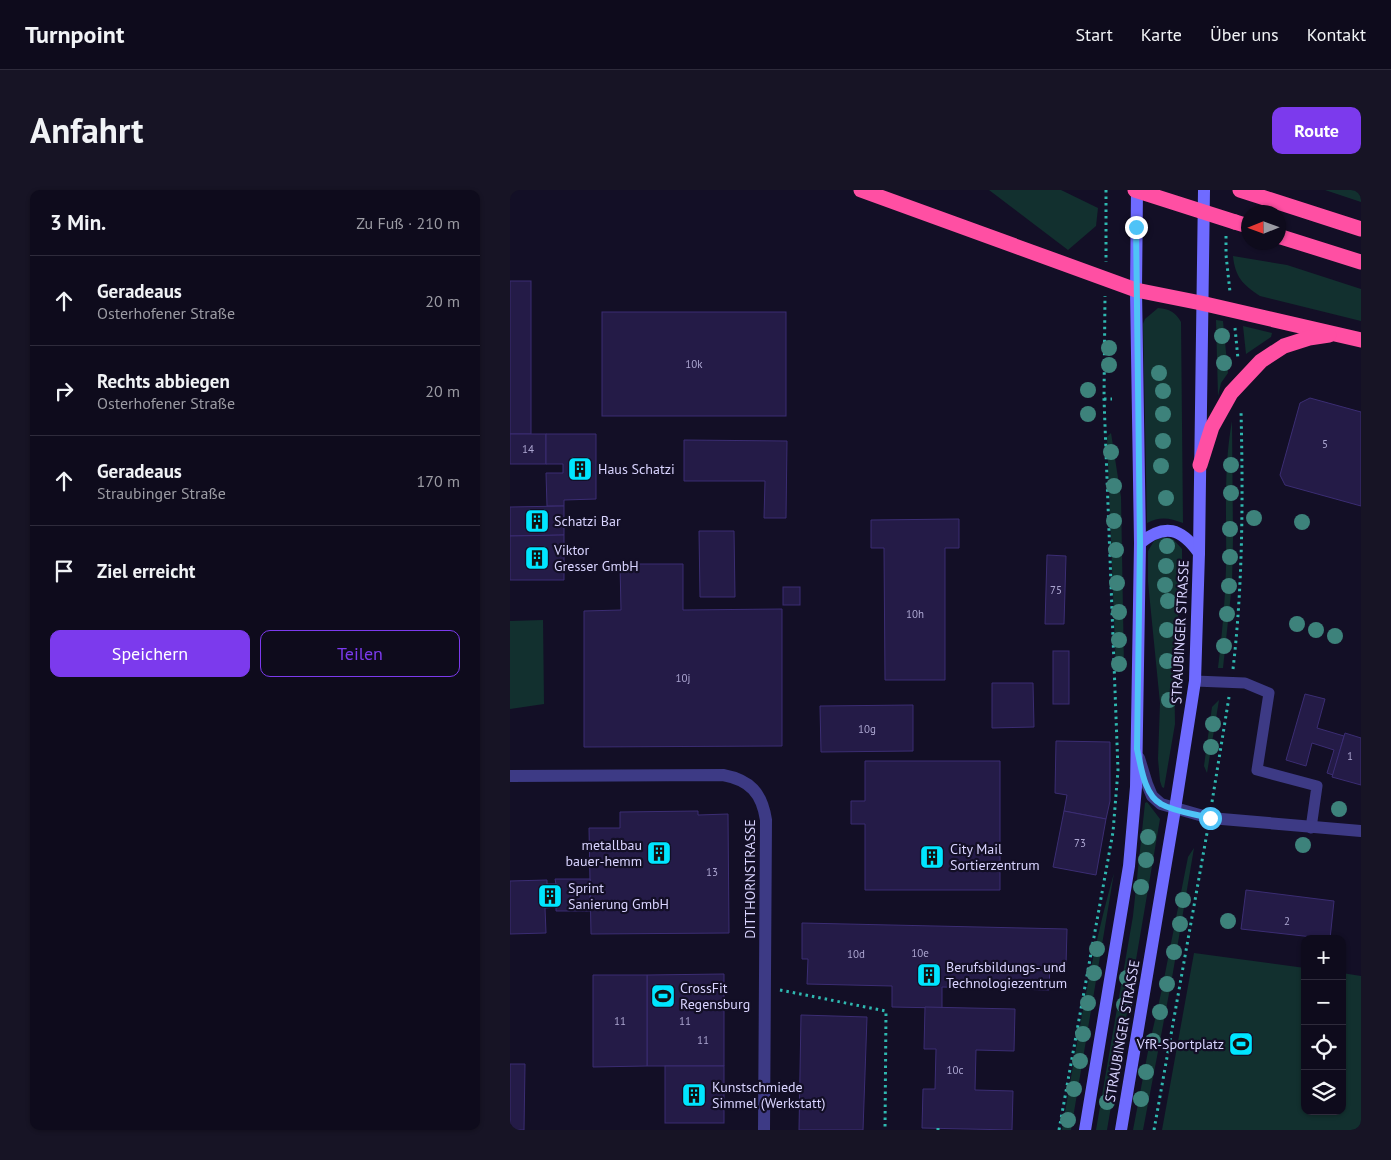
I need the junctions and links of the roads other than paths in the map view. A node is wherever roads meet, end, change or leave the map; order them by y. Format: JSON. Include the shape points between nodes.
{"nodes":[{"id":1,"x":861,"y":190,"type":"edge"},
{"id":2,"x":1136,"y":190,"type":"edge"},
{"id":3,"x":1204,"y":190,"type":"edge"},
{"id":4,"x":1240,"y":190,"type":"edge"},
{"id":5,"x":1236,"y":225,"type":"edge"},
{"id":6,"x":1361,"y":229,"type":"edge"},
{"id":7,"x":1286,"y":239,"type":"edge"},
{"id":8,"x":1361,"y":262,"type":"edge"},
{"id":9,"x":1136,"y":290,"type":"junction"},
{"id":10,"x":1202,"y":303,"type":"junction"},
{"id":11,"x":1337,"y":334,"type":"junction"},
{"id":12,"x":1361,"y":340,"type":"edge"},
{"id":13,"x":1200,"y":464,"type":"junction"},
{"id":14,"x":1140,"y":543,"type":"junction"},
{"id":15,"x":1199,"y":553,"type":"junction"},
{"id":16,"x":1194,"y":681,"type":"junction"},
{"id":17,"x":1137,"y":749,"type":"junction"},
{"id":18,"x":510,"y":776,"type":"edge"},
{"id":19,"x":1175,"y":809,"type":"junction"},
{"id":20,"x":1311,"y":828,"type":"junction"},
{"id":21,"x":1361,"y":831,"type":"edge"},
{"id":22,"x":764,"y":1130,"type":"edge"},
{"id":23,"x":1085,"y":1130,"type":"edge"},
{"id":24,"x":1120,"y":1130,"type":"edge"}],
"edges":[{"from":1,"to":9,"type":"highway"},
{"from":2,"to":5,"type":"highway","bridge":true},
{"from":2,"to":9,"type":"main road","name":"STRAUBINGER STRASSE"},
{"from":3,"to":10,"type":"main road","name":"STRAUBINGER STRASSE"},
{"from":4,"to":6,"type":"highway"},
{"from":7,"to":8,"type":"highway"},
{"from":9,"to":10,"type":"highway"},
{"from":9,"to":14,"type":"main road","name":"STRAUBINGER STRASSE"},
{"from":10,"to":11,"type":"highway"},
{"from":10,"to":13,"type":"main road","name":"STRAUBINGER STRASSE"},
{"from":11,"to":12,"type":"highway"},
{"from":11,"to":13,"type":"highway","via":[[1284,346],[1261,361],[1231,392],[1212,427]]},
{"from":13,"to":15,"type":"main road","name":"STRAUBINGER STRASSE"},
{"from":14,"to":15,"type":"main road","via":[[1165,530],[1190,540]]},
{"from":14,"to":17,"type":"main road","name":"STRAUBINGER STRASSE"},
{"from":15,"to":16,"type":"main road","name":"STRAUBINGER STRASSE"},
{"from":16,"to":19,"type":"main road","name":"STRAUBINGER STRASSE"},
{"from":16,"to":20,"type":"lane","via":[[1245,683],[1269,693],[1257,770],[1316,786]]},
{"from":17,"to":19,"type":"street","via":[[1152,796],[1161,804]]},
{"from":17,"to":23,"type":"main road","name":"STRAUBINGER STRASSE","via":[[1129,866]]},
{"from":18,"to":22,"type":"street","name":"DITTHORNSTRASSE","via":[[723,775],[737,777],[758,794],[766,820]]},
{"from":19,"to":20,"type":"street","via":[[1210,818]]},
{"from":19,"to":24,"type":"main road","name":"STRAUBINGER STRASSE"},
{"from":20,"to":21,"type":"street"}]}
